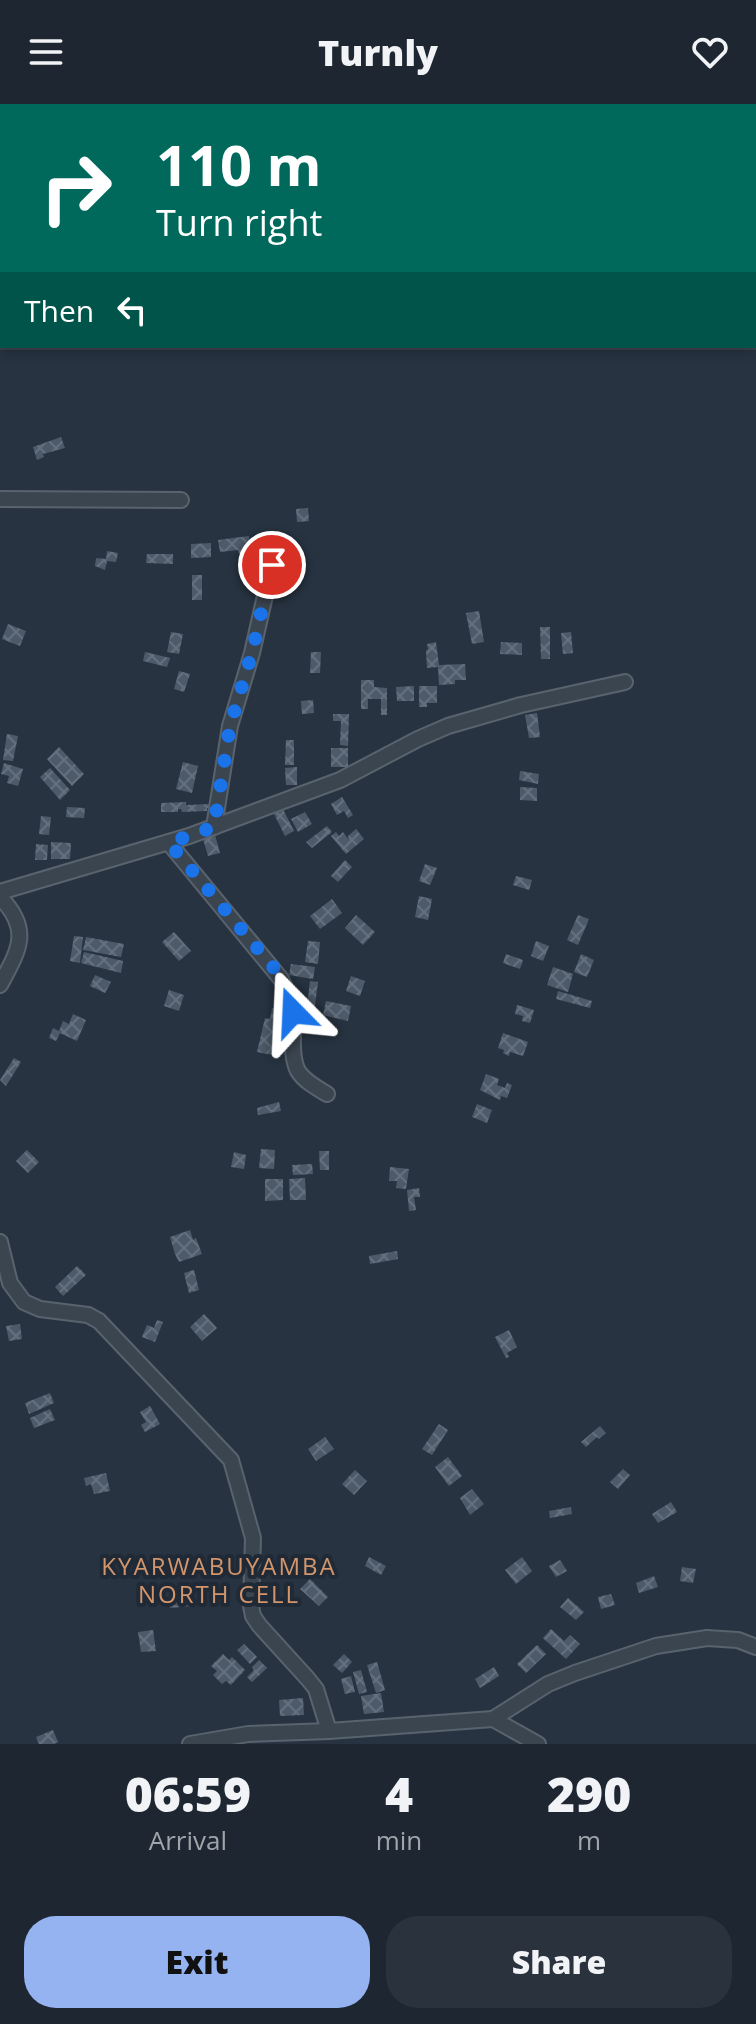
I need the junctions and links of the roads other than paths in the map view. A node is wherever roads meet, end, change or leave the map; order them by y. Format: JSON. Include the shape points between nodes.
{"nodes":[{"id":1,"x":0,"y":499,"type":"edge"},
{"id":2,"x":181,"y":500,"type":"dead end"},
{"id":3,"x":272,"y":565,"type":"dead end"},
{"id":4,"x":625,"y":682,"type":"dead end"},
{"id":5,"x":214,"y":827,"type":"junction"},
{"id":6,"x":169,"y":843,"type":"junction"},
{"id":7,"x":0,"y":894,"type":"edge"},
{"id":8,"x":0,"y":985,"type":"edge"},
{"id":9,"x":327,"y":1094,"type":"dead end"},
{"id":10,"x":0,"y":1242,"type":"edge"},
{"id":11,"x":756,"y":1647,"type":"edge"},
{"id":12,"x":493,"y":1719,"type":"junction"},
{"id":13,"x":329,"y":1731,"type":"junction"},
{"id":14,"x":190,"y":1744,"type":"edge"},
{"id":15,"x":538,"y":1744,"type":"edge"}],
"edges":[{"from":1,"to":2,"type":"street"},
{"from":3,"to":5,"type":"street","via":[[230,726]]},
{"from":4,"to":5,"type":"street","via":[[448,726],[340,780]]},
{"from":5,"to":6,"type":"street"},
{"from":6,"to":7,"type":"street"},
{"from":6,"to":9,"type":"street","via":[[281,979],[293,1012],[295,1063],[306,1080]]},
{"from":7,"to":8,"type":"street","via":[[20,929],[16,955]]},
{"from":10,"to":13,"type":"street","via":[[19,1297],[32,1307],[81,1313],[99,1321],[231,1460],[253,1538],[253,1616],[316,1689]]},
{"from":11,"to":12,"type":"street","via":[[707,1638],[656,1646],[548,1684]]},
{"from":12,"to":13,"type":"street"},
{"from":12,"to":15,"type":"street"},
{"from":13,"to":14,"type":"street","via":[[248,1734]]}]}
